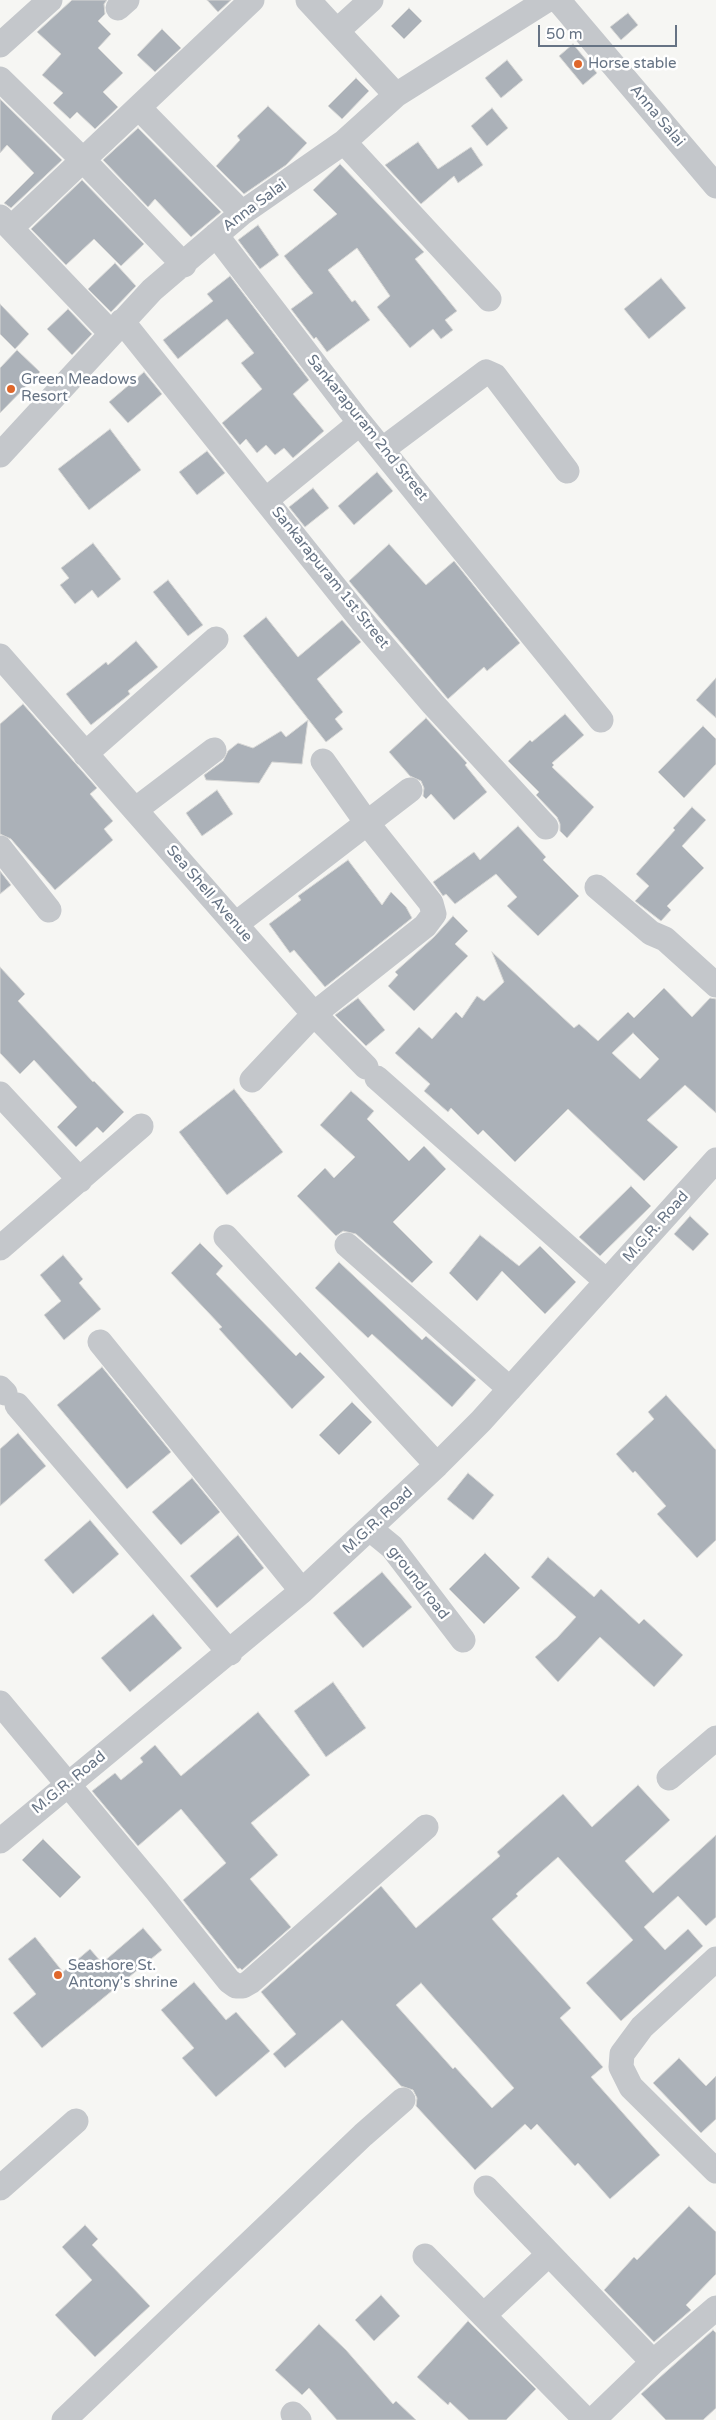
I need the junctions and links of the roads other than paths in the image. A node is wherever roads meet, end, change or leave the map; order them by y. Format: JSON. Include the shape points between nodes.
{"nodes":[{"id":1,"x":50,"y":0,"type":"edge"},
{"id":2,"x":252,"y":0,"type":"edge"},
{"id":3,"x":308,"y":0,"type":"edge"},
{"id":4,"x":371,"y":0,"type":"edge"},
{"id":5,"x":547,"y":0,"type":"edge"},
{"id":6,"x":558,"y":0,"type":"edge"},
{"id":7,"x":337,"y":31,"type":"junction"},
{"id":8,"x":0,"y":45,"type":"edge"},
{"id":9,"x":0,"y":79,"type":"edge"},
{"id":10,"x":396,"y":95,"type":"junction"},
{"id":11,"x":139,"y":108,"type":"junction"},
{"id":12,"x":344,"y":142,"type":"junction"},
{"id":13,"x":84,"y":161,"type":"junction"},
{"id":14,"x":716,"y":186,"type":"edge"},
{"id":15,"x":242,"y":214,"type":"junction"},
{"id":16,"x":6,"y":222,"type":"edge"},
{"id":17,"x":216,"y":235,"type":"junction"},
{"id":18,"x":184,"y":265,"type":"junction"},
{"id":19,"x":489,"y":299,"type":"dead end"},
{"id":20,"x":116,"y":327,"type":"junction"},
{"id":21,"x":360,"y":423,"type":"junction"},
{"id":22,"x":383,"y":449,"type":"junction"},
{"id":23,"x":0,"y":456,"type":"edge"},
{"id":24,"x":567,"y":471,"type":"dead end"},
{"id":25,"x":267,"y":499,"type":"junction"},
{"id":26,"x":216,"y":639,"type":"dead end"},
{"id":27,"x":0,"y":656,"type":"edge"},
{"id":28,"x":600,"y":720,"type":"dead end"},
{"id":29,"x":214,"y":750,"type":"dead end"},
{"id":30,"x":85,"y":754,"type":"junction"},
{"id":31,"x":323,"y":761,"type":"dead end"},
{"id":32,"x":410,"y":790,"type":"dead end"},
{"id":33,"x":135,"y":810,"type":"junction"},
{"id":34,"x":367,"y":822,"type":"junction"},
{"id":35,"x":546,"y":827,"type":"dead end"},
{"id":36,"x":0,"y":848,"type":"edge"},
{"id":37,"x":597,"y":887,"type":"dead end"},
{"id":38,"x":49,"y":910,"type":"dead end"},
{"id":39,"x":236,"y":924,"type":"junction"},
{"id":40,"x":716,"y":985,"type":"edge"},
{"id":41,"x":314,"y":1014,"type":"junction"},
{"id":42,"x":252,"y":1080,"type":"dead end"},
{"id":43,"x":0,"y":1094,"type":"edge"},
{"id":44,"x":141,"y":1126,"type":"dead end"},
{"id":45,"x":716,"y":1160,"type":"edge"},
{"id":46,"x":80,"y":1180,"type":"junction"},
{"id":47,"x":226,"y":1237,"type":"dead end"},
{"id":48,"x":347,"y":1245,"type":"dead end"},
{"id":49,"x":0,"y":1248,"type":"edge"},
{"id":50,"x":606,"y":1281,"type":"junction"},
{"id":51,"x":100,"y":1342,"type":"dead end"},
{"id":52,"x":510,"y":1389,"type":"junction"},
{"id":53,"x":7,"y":1395,"type":"edge"},
{"id":54,"x":437,"y":1465,"type":"junction"},
{"id":55,"x":370,"y":1529,"type":"junction"},
{"id":56,"x":302,"y":1591,"type":"junction"},
{"id":57,"x":463,"y":1640,"type":"dead end"},
{"id":58,"x":230,"y":1653,"type":"junction"},
{"id":59,"x":0,"y":1703,"type":"edge"},
{"id":60,"x":716,"y":1738,"type":"edge"},
{"id":61,"x":669,"y":1778,"type":"dead end"},
{"id":62,"x":68,"y":1784,"type":"junction"},
{"id":63,"x":426,"y":1828,"type":"dead end"},
{"id":64,"x":0,"y":1841,"type":"edge"},
{"id":65,"x":716,"y":1959,"type":"edge"},
{"id":66,"x":403,"y":2100,"type":"dead end"},
{"id":67,"x":76,"y":2120,"type":"dead end"},
{"id":68,"x":712,"y":2158,"type":"edge"},
{"id":69,"x":0,"y":2188,"type":"edge"},
{"id":70,"x":486,"y":2188,"type":"dead end"},
{"id":71,"x":549,"y":2254,"type":"junction"},
{"id":72,"x":425,"y":2256,"type":"dead end"},
{"id":73,"x":716,"y":2308,"type":"edge"},
{"id":74,"x":484,"y":2315,"type":"junction"},
{"id":75,"x":653,"y":2362,"type":"junction"},
{"id":76,"x":64,"y":2420,"type":"edge"},
{"id":77,"x":586,"y":2420,"type":"edge"},
{"id":78,"x":593,"y":2420,"type":"edge"}],
"edges":[{"from":1,"to":8,"type":"street"},
{"from":2,"to":11,"type":"street"},
{"from":3,"to":7,"type":"street"},
{"from":4,"to":7,"type":"street"},
{"from":5,"to":10,"type":"street","name":"Anna Salai"},
{"from":6,"to":14,"type":"street","name":"Anna Salai"},
{"from":7,"to":10,"type":"street"},
{"from":9,"to":13,"type":"street"},
{"from":10,"to":12,"type":"street","name":"Anna Salai"},
{"from":11,"to":13,"type":"street"},
{"from":11,"to":15,"type":"street"},
{"from":12,"to":15,"type":"street","name":"Anna Salai"},
{"from":12,"to":19,"type":"street"},
{"from":13,"to":16,"type":"street"},
{"from":13,"to":18,"type":"street"},
{"from":15,"to":17,"type":"street","name":"Anna Salai"},
{"from":16,"to":20,"type":"street","name":"Sankarapuram 1st Street"},
{"from":17,"to":18,"type":"street","name":"Anna Salai"},
{"from":17,"to":21,"type":"street","name":"Sankarapuram 2nd Street"},
{"from":18,"to":20,"type":"street","name":"Anna Salai","via":[[152,290]]},
{"from":20,"to":23,"type":"street","name":"Anna Salai"},
{"from":20,"to":25,"type":"street","name":"Sankarapuram 1st Street"},
{"from":21,"to":22,"type":"street","name":"Sankarapuram 2nd Street"},
{"from":21,"to":25,"type":"street"},
{"from":22,"to":24,"type":"street","via":[[486,372],[495,376]]},
{"from":22,"to":28,"type":"street","name":"Sankarapuram 2nd Street"},
{"from":25,"to":35,"type":"street","name":"Sankarapuram 1st Street","via":[[362,621]]},
{"from":26,"to":30,"type":"street"},
{"from":27,"to":30,"type":"street","name":"Sea Shell Avenue"},
{"from":29,"to":33,"type":"street"},
{"from":30,"to":33,"type":"street","name":"Sea Shell Avenue"},
{"from":31,"to":34,"type":"street"},
{"from":32,"to":34,"type":"street"},
{"from":33,"to":39,"type":"street","name":"Sea Shell Avenue"},
{"from":34,"to":39,"type":"street"},
{"from":34,"to":41,"type":"street","via":[[431,902],[434,914],[425,926]]},
{"from":36,"to":38,"type":"street"},
{"from":37,"to":40,"type":"street"},
{"from":39,"to":41,"type":"street","name":"Sea Shell Avenue"},
{"from":41,"to":42,"type":"street"},
{"from":41,"to":50,"type":"street","name":"Sea Shell Avenue","via":[[371,1073]]},
{"from":43,"to":46,"type":"street"},
{"from":44,"to":46,"type":"street"},
{"from":45,"to":50,"type":"street","name":"M.G.R. Road"},
{"from":46,"to":49,"type":"street"},
{"from":47,"to":54,"type":"street"},
{"from":48,"to":52,"type":"street"},
{"from":50,"to":52,"type":"street","name":"M.G.R. Road"},
{"from":51,"to":56,"type":"street"},
{"from":52,"to":54,"type":"street","name":"M.G.R. Road"},
{"from":53,"to":58,"type":"street"},
{"from":54,"to":55,"type":"street","name":"M.G.R. Road"},
{"from":55,"to":56,"type":"street","name":"M.G.R. Road"},
{"from":55,"to":57,"type":"street","name":"ground road","via":[[392,1547]]},
{"from":56,"to":58,"type":"street","name":"M.G.R. Road"},
{"from":58,"to":62,"type":"street","name":"M.G.R. Road"},
{"from":59,"to":62,"type":"street"},
{"from":60,"to":61,"type":"street"},
{"from":62,"to":63,"type":"street","via":[[236,1986],[250,1982]]},
{"from":62,"to":64,"type":"street","name":"M.G.R. Road"},
{"from":65,"to":68,"type":"street","via":[[642,2027],[622,2054],[621,2067],[632,2087]]},
{"from":66,"to":76,"type":"street"},
{"from":67,"to":69,"type":"street"},
{"from":70,"to":71,"type":"street"},
{"from":71,"to":74,"type":"street"},
{"from":71,"to":75,"type":"street"},
{"from":72,"to":74,"type":"street"},
{"from":73,"to":75,"type":"street"},
{"from":74,"to":77,"type":"street"},
{"from":75,"to":78,"type":"street"}]}
